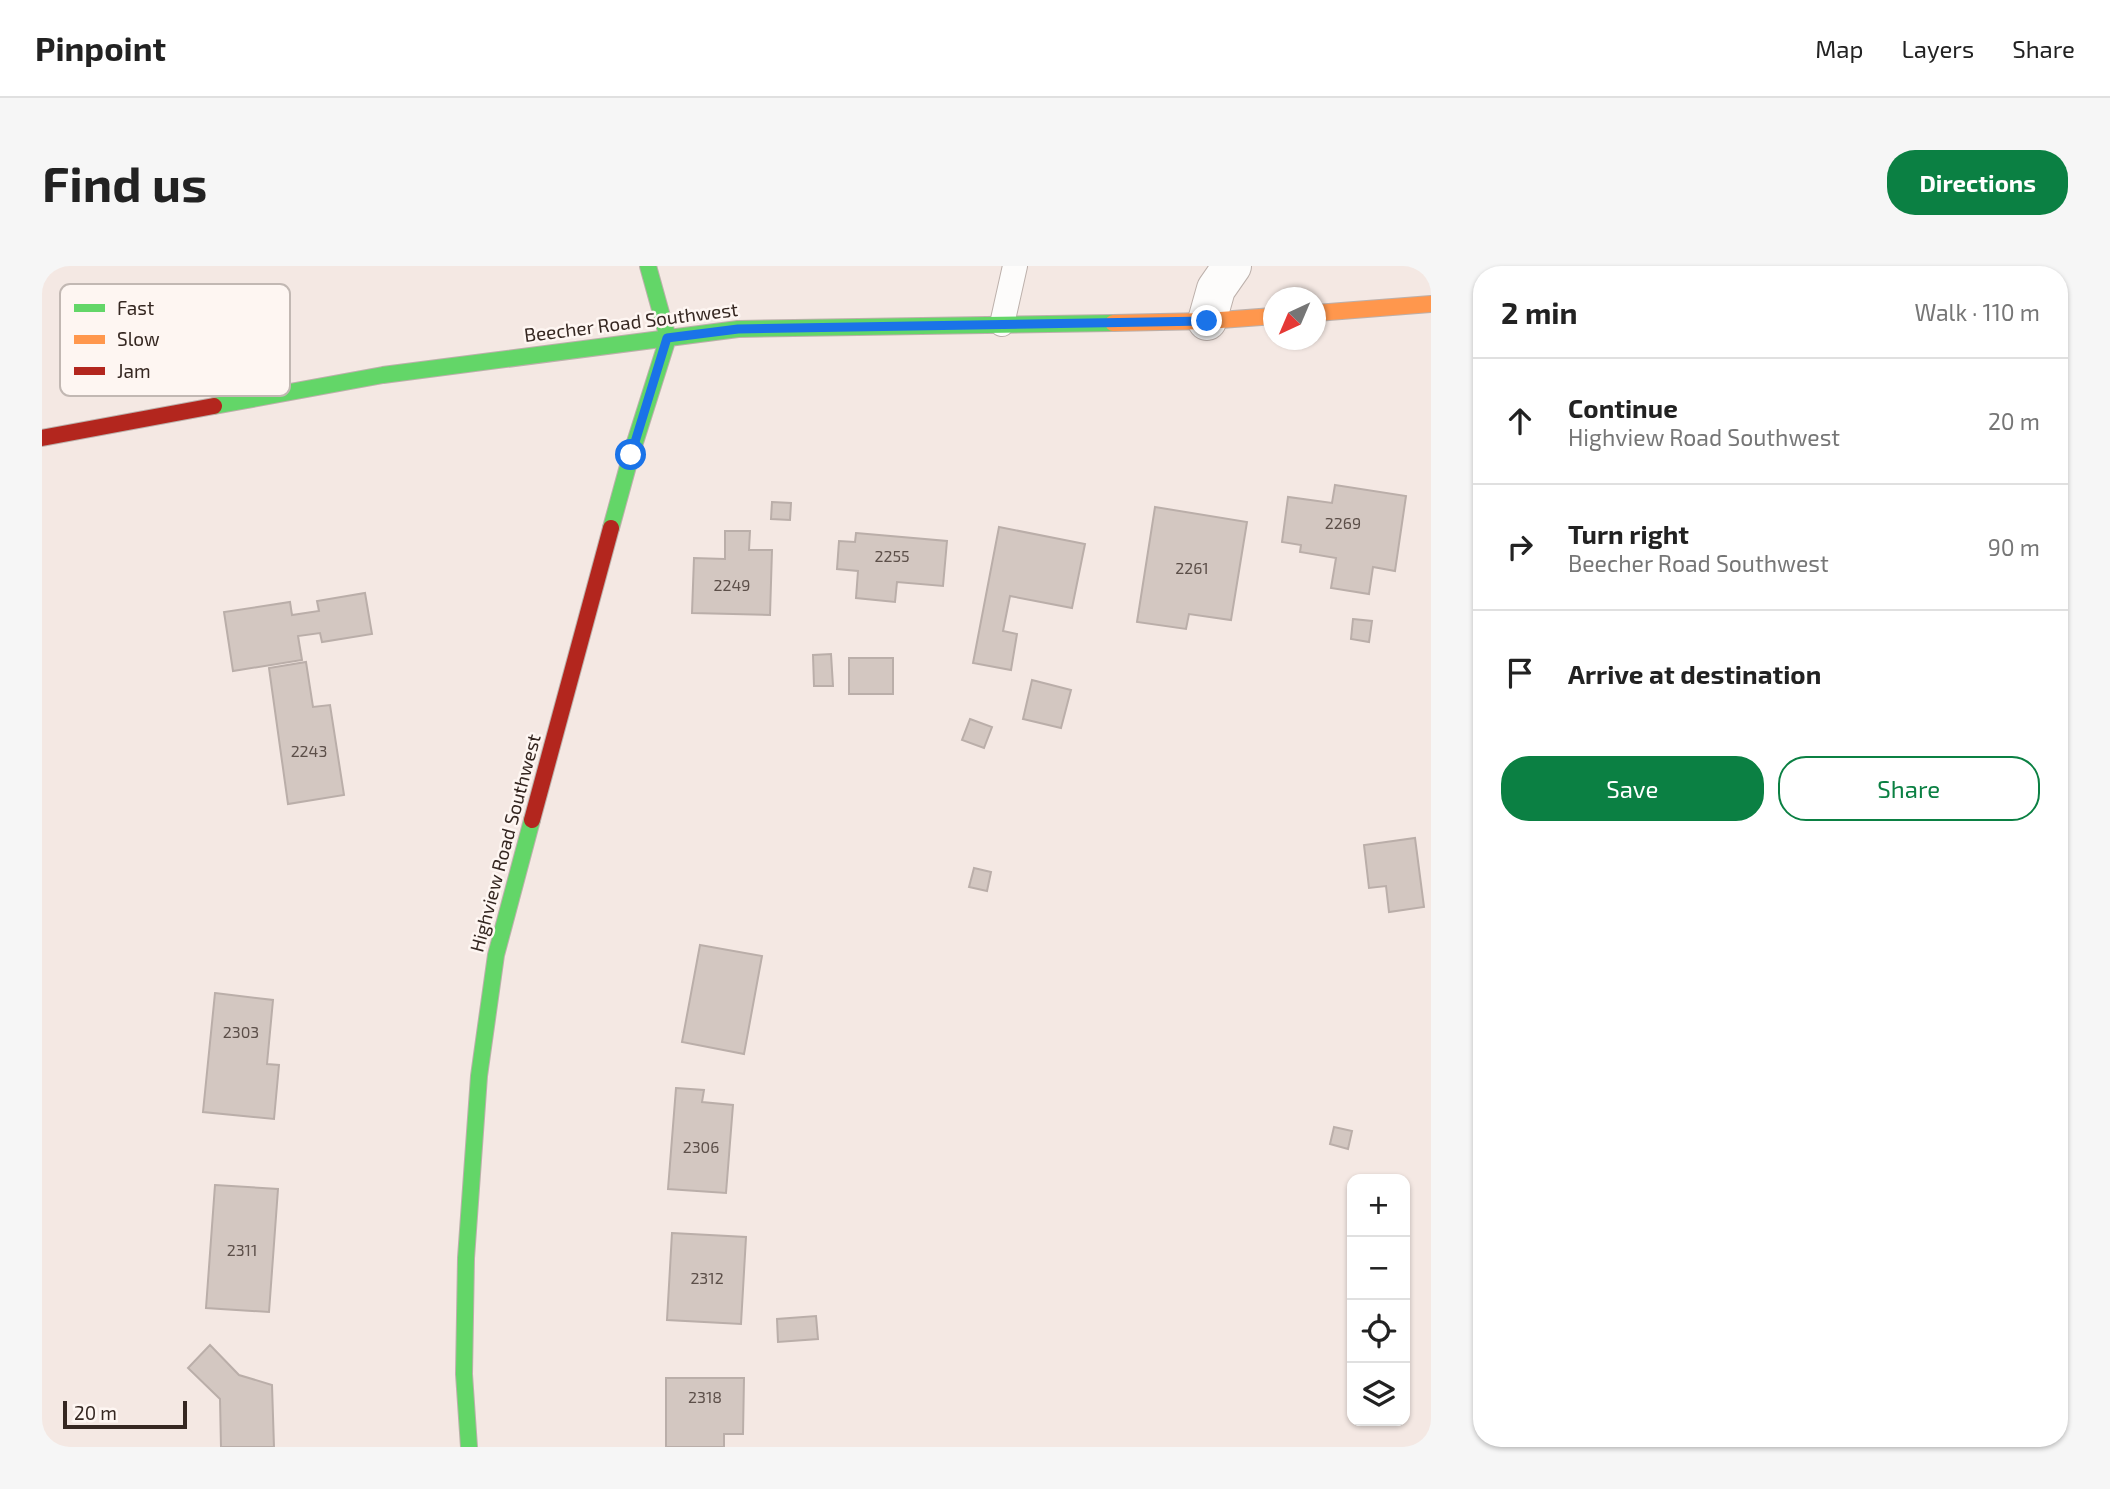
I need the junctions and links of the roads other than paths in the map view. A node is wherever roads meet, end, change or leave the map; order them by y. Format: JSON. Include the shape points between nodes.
{"nodes":[{"id":1,"x":648,"y":266,"type":"edge"},
{"id":2,"x":1016,"y":266,"type":"edge"},
{"id":3,"x":1232,"y":266,"type":"edge"},
{"id":4,"x":1431,"y":304,"type":"edge"},
{"id":5,"x":1326,"y":312,"type":"edge"},
{"id":6,"x":1263,"y":317,"type":"edge"},
{"id":7,"x":1207,"y":321,"type":"junction"},
{"id":8,"x":1002,"y":324,"type":"junction"},
{"id":9,"x":667,"y":338,"type":"junction"},
{"id":10,"x":290,"y":392,"type":"edge"},
{"id":11,"x":269,"y":396,"type":"edge"},
{"id":12,"x":42,"y":438,"type":"edge"},
{"id":13,"x":469,"y":1447,"type":"edge"}],
"edges":[{"from":1,"to":9,"type":"street"},
{"from":2,"to":8,"type":"lane"},
{"from":3,"to":7,"type":"street","via":[[1216,289]]},
{"from":4,"to":5,"type":"street"},
{"from":6,"to":7,"type":"street","name":"Beecher Road Southwest"},
{"from":7,"to":8,"type":"street","name":"Beecher Road Southwest"},
{"from":8,"to":9,"type":"street","name":"Beecher Road Southwest","via":[[738,329]]},
{"from":9,"to":10,"type":"street","name":"Beecher Road Southwest","via":[[383,375]]},
{"from":9,"to":13,"type":"street","name":"Highview Road Southwest","via":[[496,955],[479,1076],[466,1258],[464,1374]]},
{"from":11,"to":12,"type":"street","name":"Beecher Road Southwest"}]}
